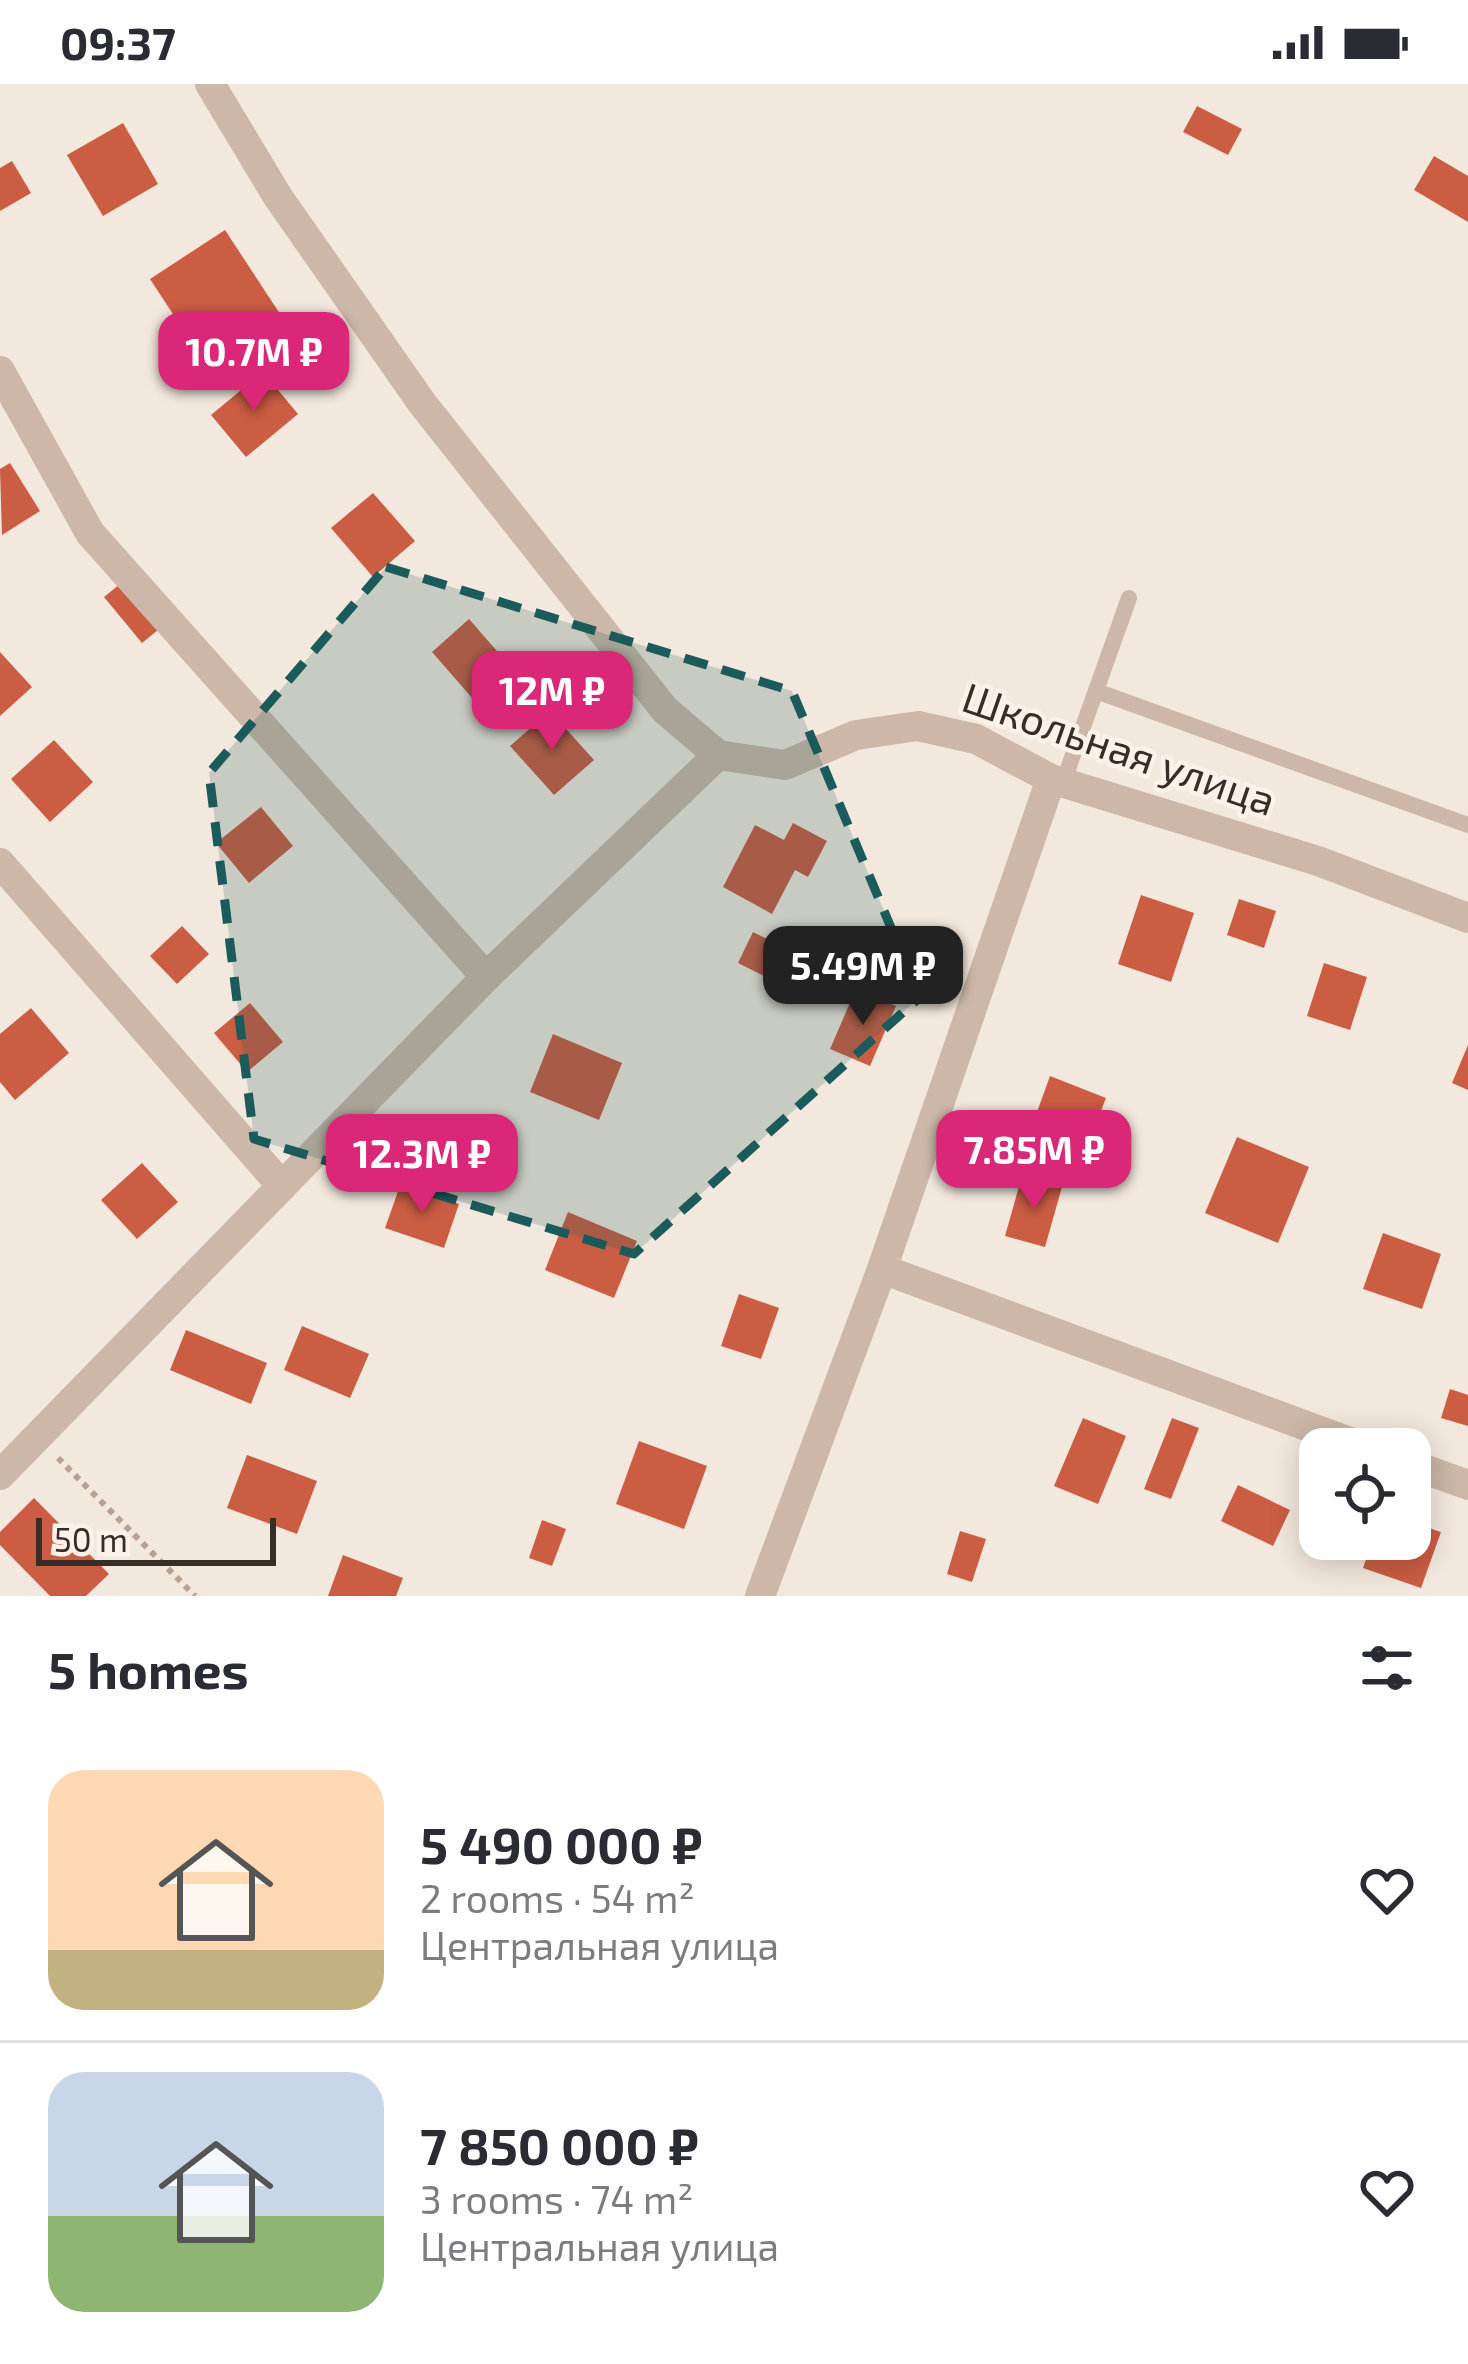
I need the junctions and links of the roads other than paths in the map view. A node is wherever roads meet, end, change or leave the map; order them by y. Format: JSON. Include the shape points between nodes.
{"nodes":[{"id":1,"x":210,"y":84,"type":"edge"},
{"id":2,"x":0,"y":371,"type":"edge"},
{"id":3,"x":1129,"y":598,"type":"dead end"},
{"id":4,"x":1096,"y":691,"type":"junction"},
{"id":5,"x":718,"y":755,"type":"junction"},
{"id":6,"x":1057,"y":781,"type":"junction"},
{"id":7,"x":1468,"y":825,"type":"edge"},
{"id":8,"x":0,"y":863,"type":"edge"},
{"id":9,"x":1468,"y":918,"type":"edge"},
{"id":10,"x":486,"y":977,"type":"junction"},
{"id":11,"x":282,"y":1186,"type":"junction"},
{"id":12,"x":882,"y":1269,"type":"junction"},
{"id":13,"x":1312,"y":1428,"type":"edge"},
{"id":14,"x":1431,"y":1472,"type":"edge"},
{"id":15,"x":0,"y":1475,"type":"edge"},
{"id":16,"x":1468,"y":1485,"type":"edge"},
{"id":17,"x":760,"y":1596,"type":"edge"}],
"edges":[{"from":1,"to":5,"type":"street","via":[[422,403],[665,710]]},
{"from":2,"to":10,"type":"street","via":[[90,533]]},
{"from":3,"to":4,"type":"lane"},
{"from":4,"to":6,"type":"lane"},
{"from":4,"to":7,"type":"lane"},
{"from":5,"to":6,"type":"street","name":"Школьная улица","via":[[785,765],[856,735],[918,726],[976,739]]},
{"from":5,"to":10,"type":"street"},
{"from":6,"to":9,"type":"street","name":"Школьная улица","via":[[1318,861]]},
{"from":6,"to":12,"type":"street"},
{"from":8,"to":11,"type":"street"},
{"from":10,"to":11,"type":"street"},
{"from":11,"to":15,"type":"street"},
{"from":12,"to":13,"type":"street"},
{"from":12,"to":17,"type":"street"},
{"from":14,"to":16,"type":"street"}]}
